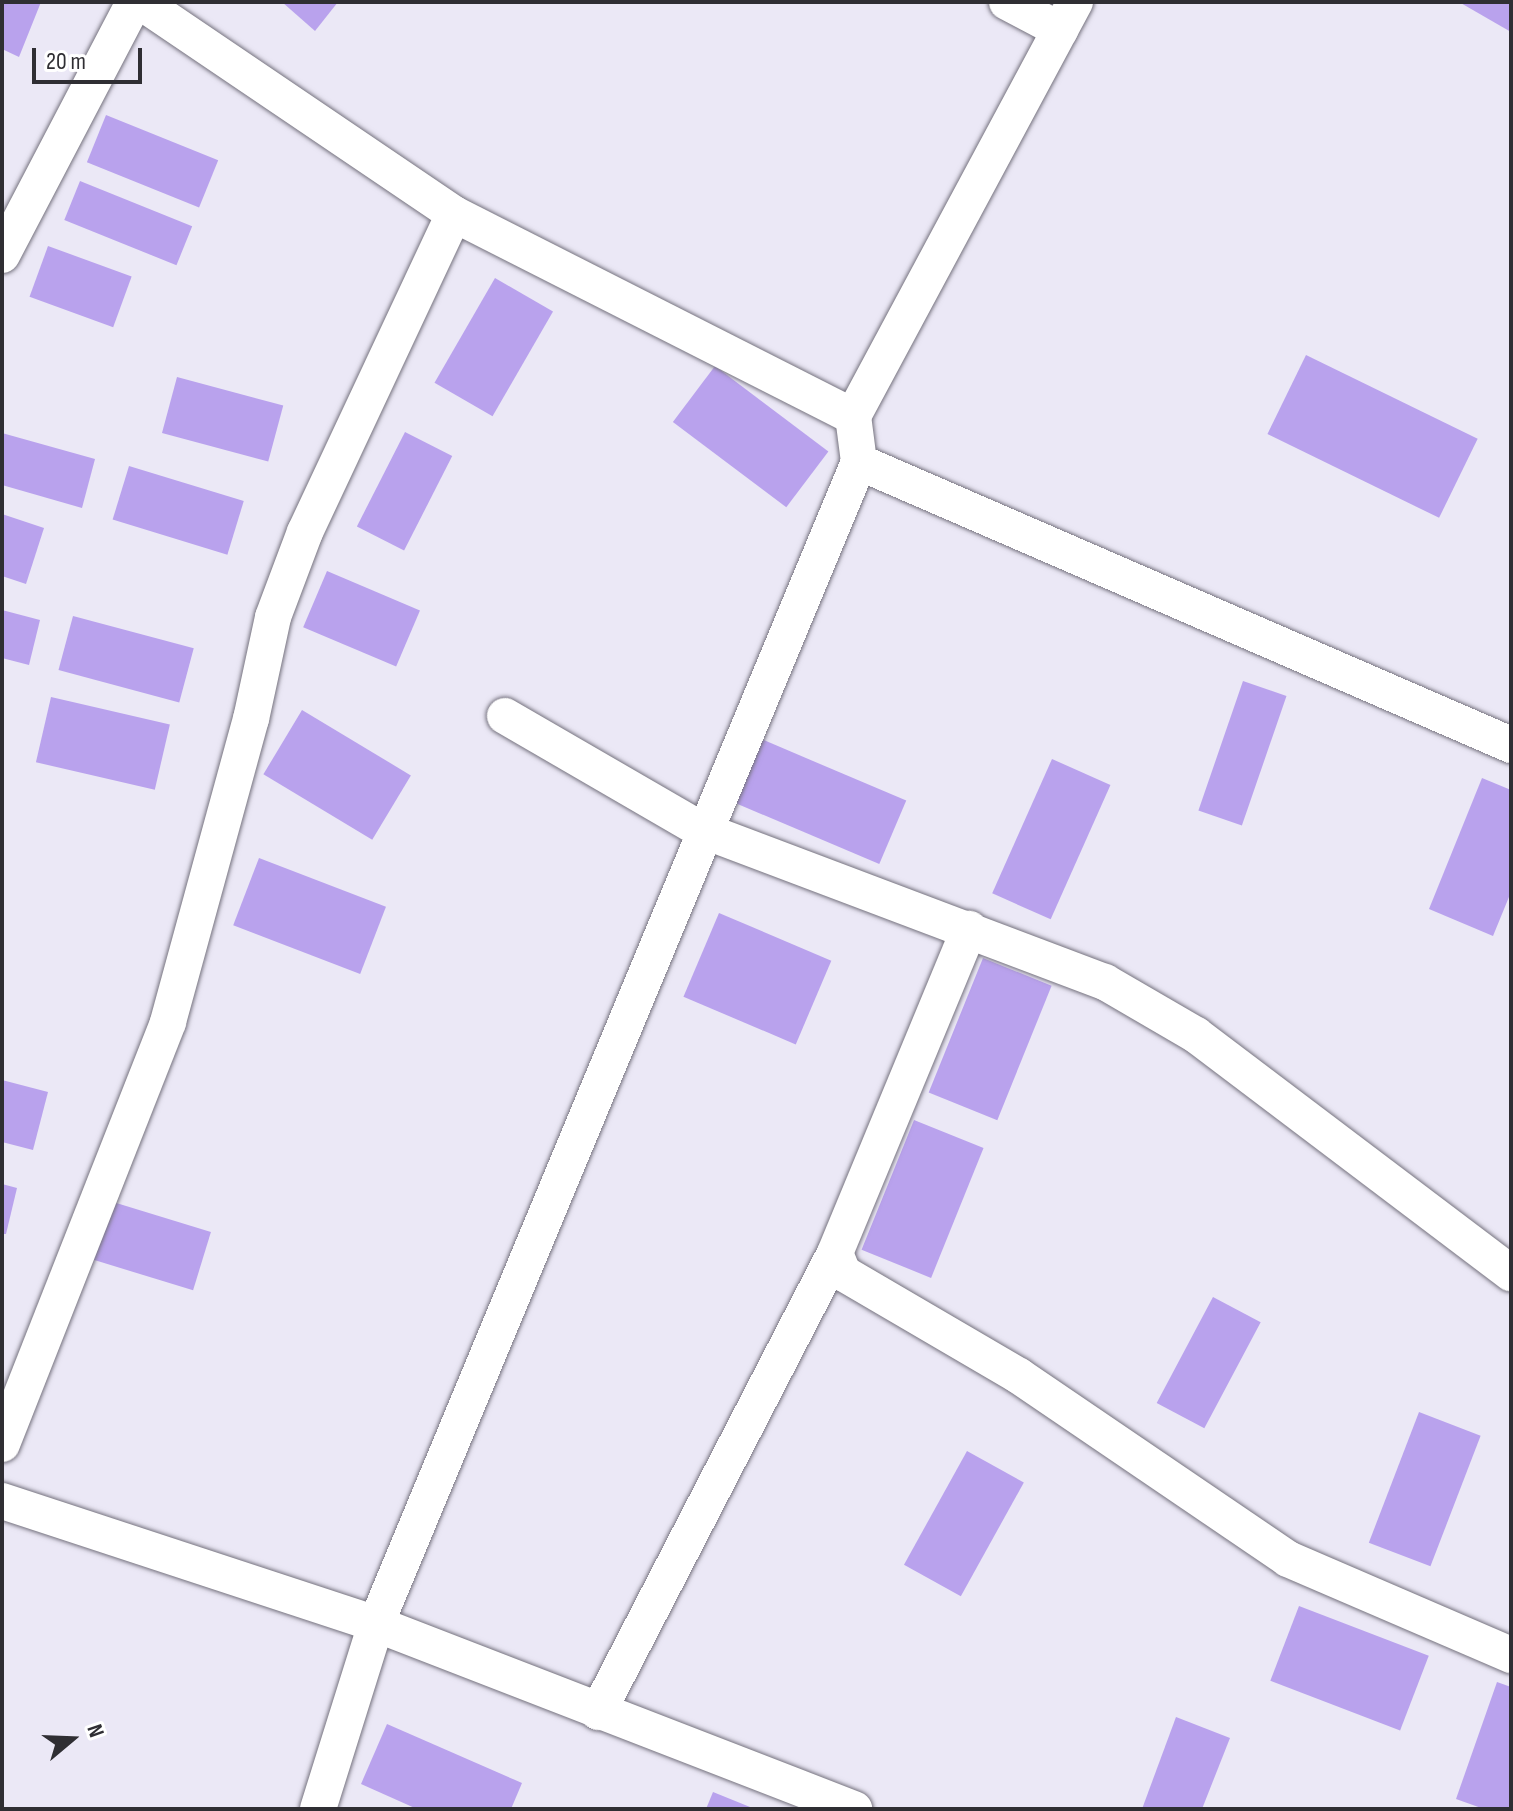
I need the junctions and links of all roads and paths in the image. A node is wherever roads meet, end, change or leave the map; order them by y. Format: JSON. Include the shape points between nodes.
{"nodes":[{"id":1,"x":134,"y":2,"type":"edge"},
{"id":2,"x":141,"y":2,"type":"edge"},
{"id":3,"x":1007,"y":2,"type":"edge"},
{"id":4,"x":1068,"y":16,"type":"edge"},
{"id":5,"x":454,"y":214,"type":"junction"},
{"id":6,"x":2,"y":255,"type":"edge"},
{"id":7,"x":853,"y":416,"type":"junction"},
{"id":8,"x":859,"y":462,"type":"junction"},
{"id":9,"x":505,"y":716,"type":"dead end"},
{"id":10,"x":1511,"y":745,"type":"edge"},
{"id":11,"x":702,"y":830,"type":"junction"},
{"id":12,"x":969,"y":929,"type":"junction"},
{"id":13,"x":835,"y":1253,"type":"junction"},
{"id":14,"x":1511,"y":1273,"type":"edge"},
{"id":15,"x":2,"y":1444,"type":"edge"},
{"id":16,"x":2,"y":1501,"type":"edge"},
{"id":17,"x":376,"y":1624,"type":"junction"},
{"id":18,"x":1511,"y":1655,"type":"edge"},
{"id":19,"x":598,"y":1712,"type":"junction"},
{"id":20,"x":318,"y":1809,"type":"edge"},
{"id":21,"x":854,"y":1809,"type":"edge"}],
"edges":[{"from":1,"to":6,"type":"street"},
{"from":2,"to":5,"type":"street"},
{"from":3,"to":4,"type":"street"},
{"from":4,"to":7,"type":"street"},
{"from":5,"to":7,"type":"street"},
{"from":5,"to":15,"type":"street","via":[[305,532],[273,617],[251,719],[168,1022]]},
{"from":7,"to":8,"type":"street"},
{"from":8,"to":10,"type":"street"},
{"from":8,"to":11,"type":"street"},
{"from":9,"to":11,"type":"street"},
{"from":11,"to":12,"type":"street"},
{"from":11,"to":17,"type":"street"},
{"from":12,"to":13,"type":"street"},
{"from":12,"to":14,"type":"street","via":[[1105,982],[1196,1035]]},
{"from":13,"to":18,"type":"street","via":[[843,1273],[1019,1376],[1288,1559]]},
{"from":13,"to":19,"type":"street"},
{"from":16,"to":17,"type":"street"},
{"from":17,"to":19,"type":"street"},
{"from":17,"to":20,"type":"street"},
{"from":19,"to":21,"type":"street"}]}
